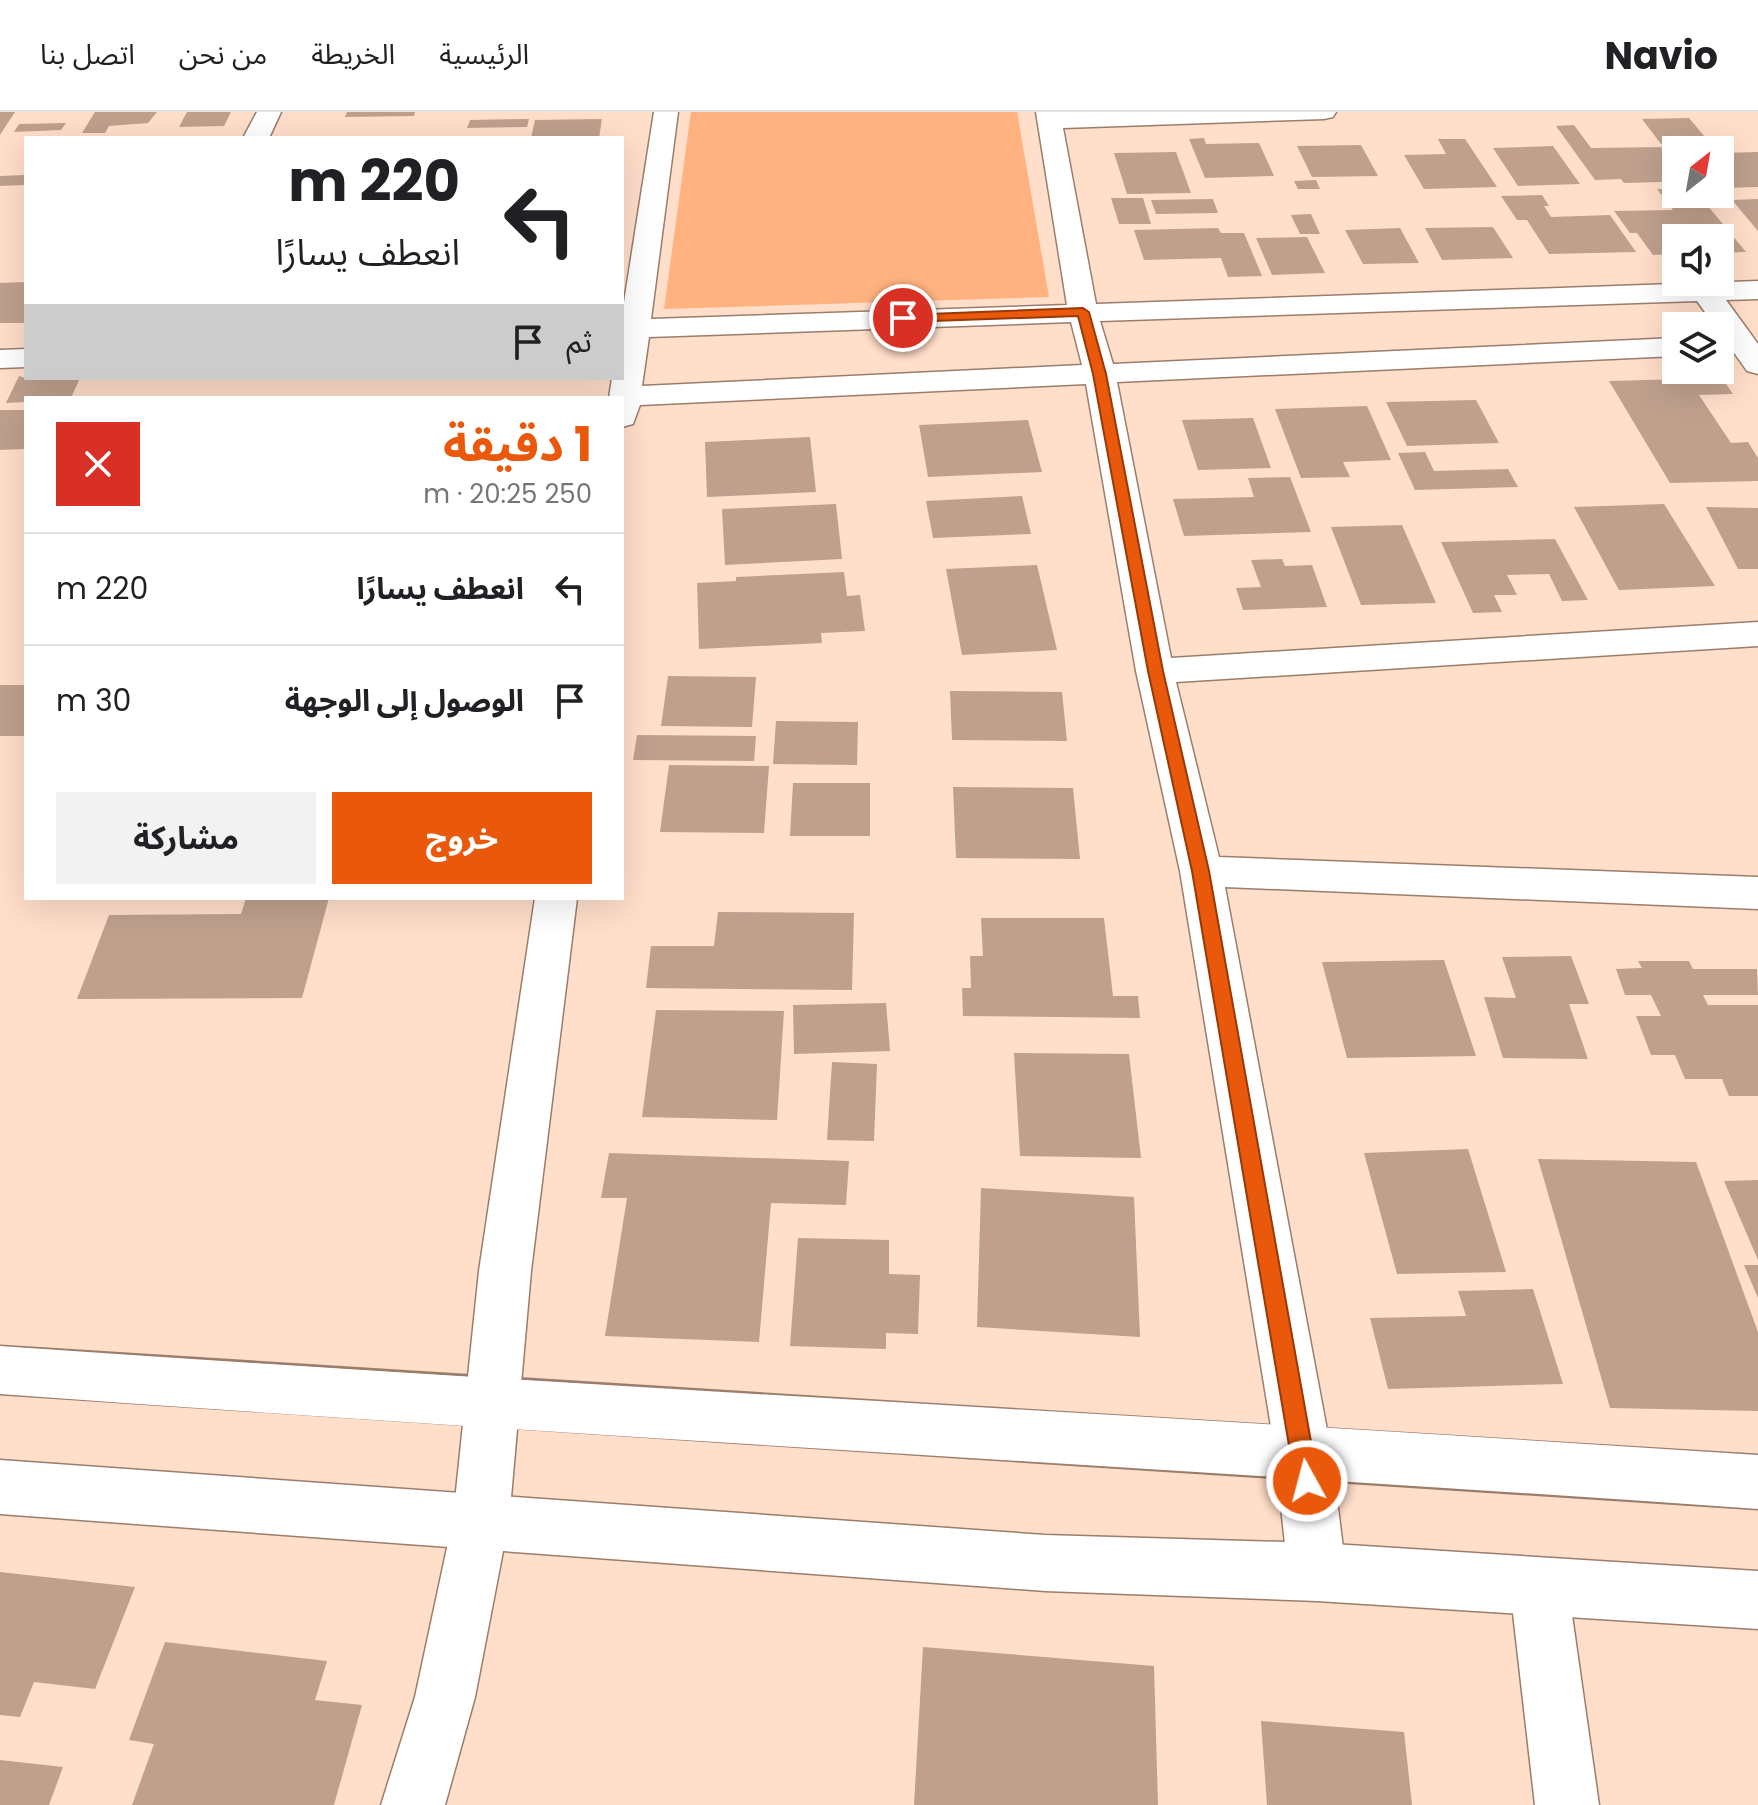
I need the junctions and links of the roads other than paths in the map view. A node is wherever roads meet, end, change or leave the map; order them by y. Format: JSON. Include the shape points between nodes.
{"nodes":[{"id":1,"x":269,"y":112,"type":"edge"},
{"id":2,"x":666,"y":112,"type":"edge"},
{"id":3,"x":1324,"y":112,"type":"edge"},
{"id":4,"x":1049,"y":117,"type":"edge"},
{"id":5,"x":257,"y":136,"type":"edge"},
{"id":6,"x":1758,"y":290,"type":"edge"},
{"id":7,"x":1734,"y":291,"type":"edge"},
{"id":8,"x":1662,"y":293,"type":"edge"},
{"id":9,"x":1708,"y":296,"type":"edge"},
{"id":10,"x":1083,"y":312,"type":"junction"},
{"id":11,"x":628,"y":328,"type":"edge"},
{"id":12,"x":1662,"y":348,"type":"edge"},
{"id":13,"x":1745,"y":350,"type":"edge"},
{"id":14,"x":24,"y":358,"type":"edge"},
{"id":15,"x":0,"y":359,"type":"edge"},
{"id":16,"x":1100,"y":374,"type":"junction"},
{"id":17,"x":624,"y":396,"type":"edge"},
{"id":18,"x":624,"y":406,"type":"edge"},
{"id":19,"x":1758,"y":634,"type":"edge"},
{"id":20,"x":1155,"y":671,"type":"junction"},
{"id":21,"x":1201,"y":871,"type":"junction"},
{"id":22,"x":1758,"y":893,"type":"edge"},
{"id":23,"x":556,"y":900,"type":"edge"},
{"id":24,"x":0,"y":1370,"type":"edge"},
{"id":25,"x":491,"y":1405,"type":"junction"},
{"id":26,"x":1303,"y":1451,"type":"junction"},
{"id":27,"x":1758,"y":1482,"type":"edge"},
{"id":28,"x":0,"y":1487,"type":"edge"},
{"id":29,"x":481,"y":1520,"type":"junction"},
{"id":30,"x":1317,"y":1572,"type":"junction"},
{"id":31,"x":1539,"y":1587,"type":"junction"},
{"id":32,"x":1758,"y":1600,"type":"edge"},
{"id":33,"x":413,"y":1805,"type":"edge"},
{"id":34,"x":1567,"y":1805,"type":"edge"}],
"edges":[{"from":1,"to":5,"type":"street"},
{"from":2,"to":11,"type":"street"},
{"from":3,"to":4,"type":"street"},
{"from":4,"to":10,"type":"street"},
{"from":6,"to":7,"type":"street"},
{"from":8,"to":10,"type":"street"},
{"from":9,"to":13,"type":"street"},
{"from":10,"to":11,"type":"street"},
{"from":10,"to":16,"type":"street"},
{"from":11,"to":17,"type":"street"},
{"from":12,"to":16,"type":"street"},
{"from":14,"to":15,"type":"street"},
{"from":16,"to":18,"type":"street"},
{"from":16,"to":20,"type":"street"},
{"from":19,"to":20,"type":"street"},
{"from":20,"to":21,"type":"street"},
{"from":21,"to":22,"type":"street"},
{"from":21,"to":26,"type":"street"},
{"from":23,"to":25,"type":"street"},
{"from":24,"to":25,"type":"street"},
{"from":25,"to":26,"type":"street"},
{"from":25,"to":29,"type":"street"},
{"from":26,"to":27,"type":"street"},
{"from":26,"to":30,"type":"street"},
{"from":28,"to":29,"type":"street"},
{"from":29,"to":30,"type":"street","via":[[1045,1563]]},
{"from":29,"to":33,"type":"street","via":[[445,1697]]},
{"from":30,"to":31,"type":"street"},
{"from":31,"to":32,"type":"street"},
{"from":31,"to":34,"type":"street"}]}
